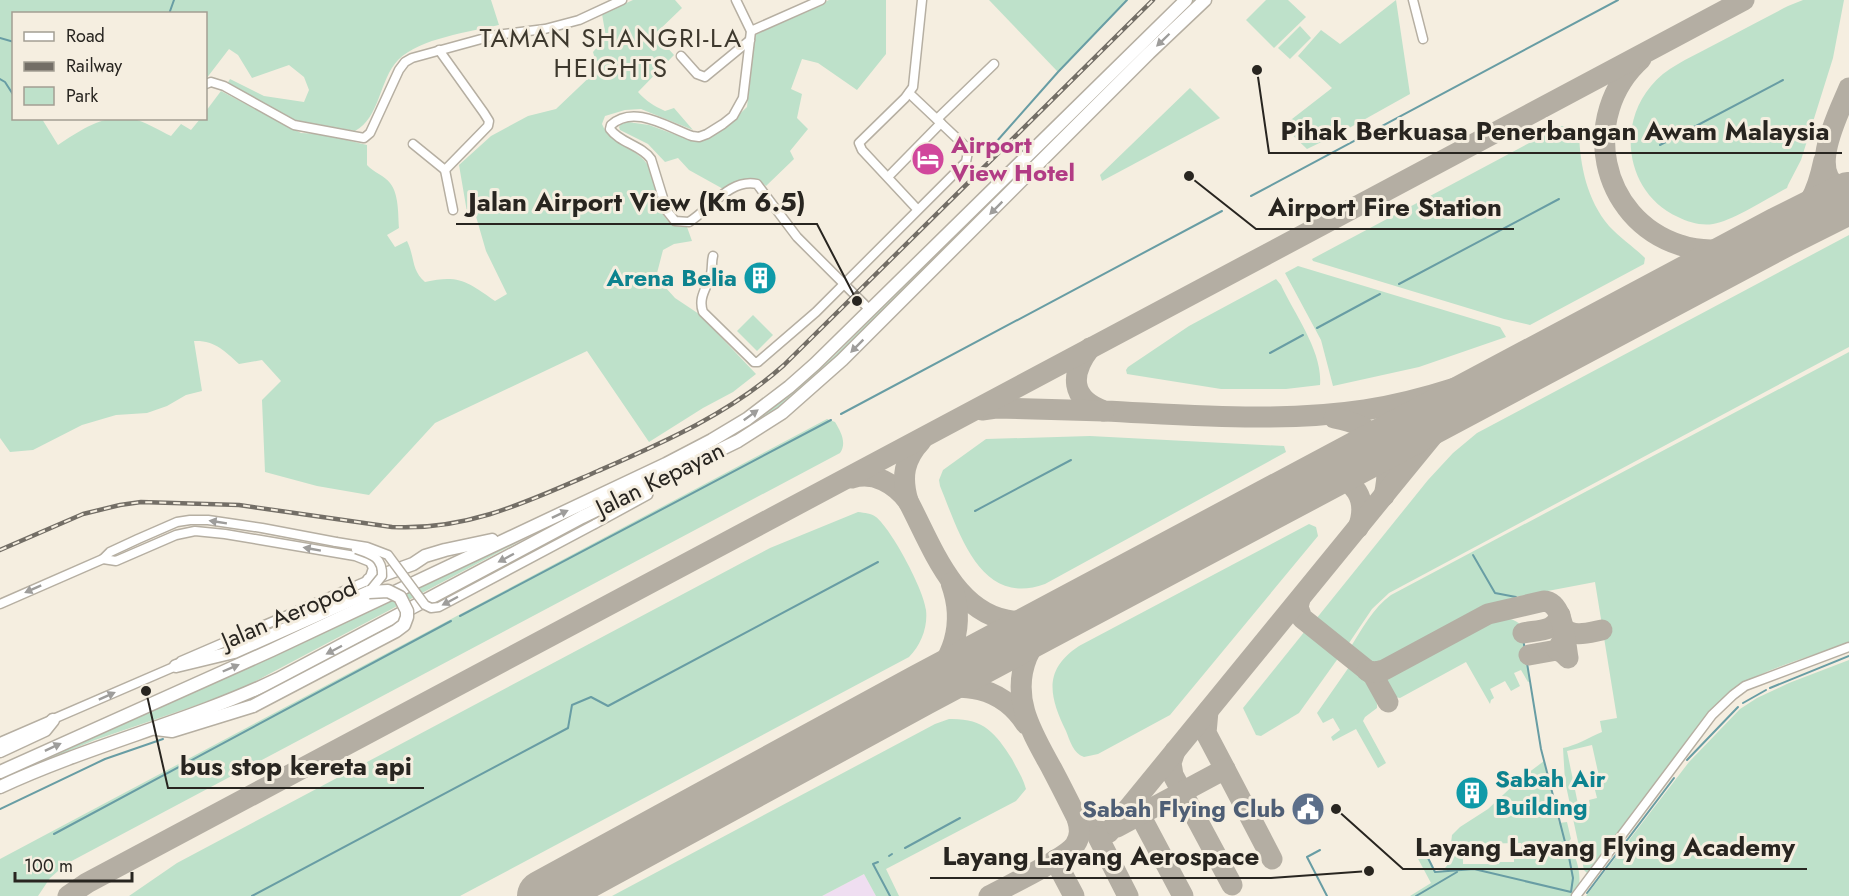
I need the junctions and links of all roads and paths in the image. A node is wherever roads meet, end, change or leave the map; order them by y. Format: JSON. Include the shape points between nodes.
{"nodes":[{"id":1,"x":622,"y":0,"type":"edge"},
{"id":2,"x":821,"y":0,"type":"edge"},
{"id":3,"x":922,"y":0,"type":"edge"},
{"id":4,"x":1186,"y":0,"type":"edge"},
{"id":5,"x":1205,"y":0,"type":"edge"},
{"id":6,"x":1413,"y":0,"type":"edge"},
{"id":7,"x":740,"y":2,"type":"edge"},
{"id":8,"x":751,"y":36,"type":"junction"},
{"id":9,"x":1423,"y":39,"type":"dead end"},
{"id":10,"x":439,"y":50,"type":"junction"},
{"id":11,"x":681,"y":56,"type":"dead end"},
{"id":12,"x":994,"y":64,"type":"dead end"},
{"id":13,"x":207,"y":84,"type":"edge"},
{"id":14,"x":909,"y":93,"type":"junction"},
{"id":15,"x":939,"y":121,"type":"junction"},
{"id":16,"x":413,"y":144,"type":"dead end"},
{"id":17,"x":445,"y":170,"type":"junction"},
{"id":18,"x":888,"y":177,"type":"junction"},
{"id":19,"x":917,"y":209,"type":"junction"},
{"id":20,"x":453,"y":210,"type":"dead end"},
{"id":21,"x":713,"y":256,"type":"dead end"},
{"id":22,"x":843,"y":283,"type":"junction"},
{"id":23,"x":869,"y":309,"type":"junction"},
{"id":24,"x":651,"y":484,"type":"junction"},
{"id":25,"x":527,"y":529,"type":"junction"},
{"id":26,"x":336,"y":542,"type":"junction"},
{"id":27,"x":486,"y":549,"type":"junction"},
{"id":28,"x":102,"y":559,"type":"junction"},
{"id":29,"x":413,"y":564,"type":"junction"},
{"id":30,"x":369,"y":586,"type":"junction"},
{"id":31,"x":0,"y":604,"type":"edge"},
{"id":32,"x":1849,"y":647,"type":"edge"},
{"id":33,"x":176,"y":666,"type":"joint"},
{"id":34,"x":53,"y":720,"type":"junction"},
{"id":35,"x":154,"y":728,"type":"junction"},
{"id":36,"x":0,"y":742,"type":"edge"},
{"id":37,"x":0,"y":751,"type":"edge"},
{"id":38,"x":0,"y":772,"type":"edge"},
{"id":39,"x":0,"y":787,"type":"edge"},
{"id":40,"x":1576,"y":896,"type":"edge"}],
"edges":[{"from":1,"to":10,"type":"street","via":[[579,20]]},
{"from":2,"to":8,"type":"street"},
{"from":3,"to":14,"type":"street","via":[[915,80]]},
{"from":4,"to":23,"type":"highway","name":"Jalan Kepayan"},
{"from":5,"to":24,"type":"highway","name":"Jalan Kepayan","one_way":true,"via":[[823,379],[751,434]]},
{"from":6,"to":9,"type":"street"},
{"from":7,"to":8,"type":"street"},
{"from":8,"to":11,"type":"street","via":[[705,77],[697,74]]},
{"from":8,"to":22,"type":"street","via":[[743,98],[733,116],[723,124],[699,137],[637,116],[616,120],[610,129],[651,159],[667,212],[675,221],[689,222],[732,188],[757,184],[797,237]]},
{"from":10,"to":13,"type":"street","via":[[405,62],[364,138],[294,125],[224,86]]},
{"from":10,"to":17,"type":"street","via":[[489,122]]},
{"from":12,"to":15,"type":"street"},
{"from":14,"to":15,"type":"street"},
{"from":14,"to":18,"type":"street","via":[[859,143]]},
{"from":15,"to":18,"type":"street"},
{"from":15,"to":19,"type":"street","via":[[964,145],[968,156]]},
{"from":16,"to":17,"type":"street"},
{"from":17,"to":20,"type":"street"},
{"from":18,"to":19,"type":"street"},
{"from":19,"to":22,"type":"street"},
{"from":21,"to":22,"type":"street","via":[[700,305],[754,362],[763,359],[816,312]]},
{"from":22,"to":23,"type":"street"},
{"from":25,"to":23,"type":"highway","name":"Jalan Kepayan","one_way":true,"via":[[729,430],[789,387]]},
{"from":24,"to":26,"type":"street","one_way":true,"bridge":true,"via":[[648,495],[439,607],[425,605],[388,555]]},
{"from":24,"to":35,"type":"highway","name":"Jalan Kepayan","one_way":true,"via":[[278,679],[236,699]]},
{"from":25,"to":27,"type":"highway","name":"Jalan Kepayan"},
{"from":25,"to":29,"type":"highway","via":[[425,556]]},
{"from":26,"to":28,"type":"street","one_way":true,"via":[[208,520],[177,522]]},
{"from":26,"to":30,"type":"street","bridge":true,"via":[[378,560],[382,576]]},
{"from":27,"to":29,"type":"highway","via":[[426,571]]},
{"from":38,"to":27,"type":"highway","name":"Jalan Kepayan","one_way":true,"via":[[282,646]]},
{"from":30,"to":28,"type":"street","name":"Jalan Aeropod","one_way":true,"via":[[373,568],[370,562],[355,556],[208,532],[184,532],[116,561]]},
{"from":28,"to":31,"type":"street","name":"Jalan Aeropod","one_way":true},
{"from":29,"to":30,"type":"highway"},
{"from":30,"to":33,"type":"highway","via":[[234,652]]},
{"from":30,"to":35,"type":"highway","bridge":true,"via":[[400,597],[407,611],[404,625],[396,631],[253,706],[172,731]]},
{"from":32,"to":40,"type":"street","via":[[1733,694],[1712,716]]},
{"from":34,"to":33,"type":"street","one_way":true},
{"from":34,"to":36,"type":"street"},
{"from":34,"to":37,"type":"highway","via":[[45,730]]},
{"from":35,"to":39,"type":"highway","name":"Jalan Kepayan"}]}
